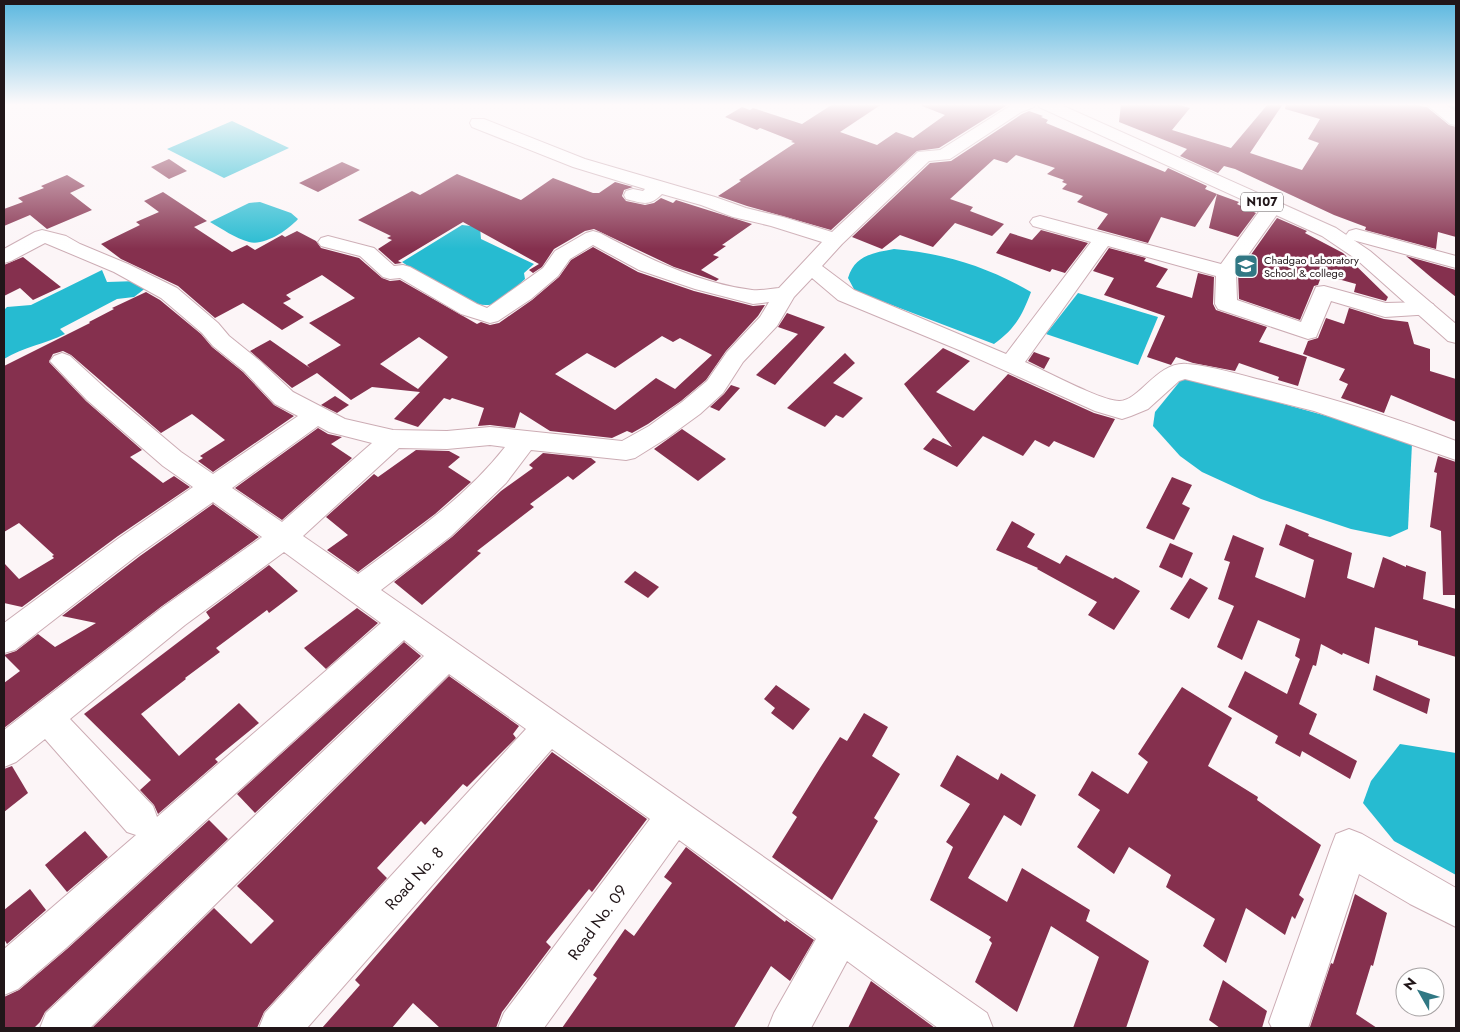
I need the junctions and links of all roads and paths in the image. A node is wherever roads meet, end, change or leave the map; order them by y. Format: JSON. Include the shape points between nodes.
{"nodes":[{"id":1,"x":552,"y":152,"type":"edge"},
{"id":2,"x":949,"y":152,"type":"edge"},
{"id":3,"x":1152,"y":152,"type":"edge"},
{"id":4,"x":1177,"y":152,"type":"edge"},
{"id":5,"x":658,"y":187,"type":"junction"},
{"id":6,"x":633,"y":195,"type":"dead end"},
{"id":7,"x":1272,"y":206,"type":"junction"},
{"id":8,"x":1040,"y":222,"type":"dead end"},
{"id":9,"x":1356,"y":235,"type":"junction"},
{"id":10,"x":835,"y":240,"type":"junction"},
{"id":11,"x":1103,"y":240,"type":"junction"},
{"id":12,"x":328,"y":242,"type":"dead end"},
{"id":13,"x":4,"y":257,"type":"edge"},
{"id":14,"x":1456,"y":262,"type":"edge"},
{"id":15,"x":811,"y":268,"type":"junction"},
{"id":16,"x":1226,"y":272,"type":"junction"},
{"id":17,"x":784,"y":294,"type":"junction"},
{"id":18,"x":1425,"y":309,"type":"junction"},
{"id":19,"x":1456,"y":317,"type":"edge"},
{"id":20,"x":1456,"y":336,"type":"edge"},
{"id":21,"x":62,"y":361,"type":"dead end"},
{"id":22,"x":1011,"y":364,"type":"junction"},
{"id":23,"x":317,"y":415,"type":"junction"},
{"id":24,"x":393,"y":439,"type":"junction"},
{"id":25,"x":525,"y":440,"type":"junction"},
{"id":26,"x":1456,"y":451,"type":"edge"},
{"id":27,"x":214,"y":488,"type":"junction"},
{"id":28,"x":284,"y":537,"type":"junction"},
{"id":29,"x":359,"y":590,"type":"junction"},
{"id":30,"x":403,"y":622,"type":"junction"},
{"id":31,"x":4,"y":640,"type":"edge"},
{"id":32,"x":447,"y":655,"type":"junction"},
{"id":33,"x":47,"y":718,"type":"junction"},
{"id":34,"x":549,"y":728,"type":"junction"},
{"id":35,"x":4,"y":751,"type":"edge"},
{"id":36,"x":674,"y":816,"type":"junction"},
{"id":37,"x":140,"y":819,"type":"dead end"},
{"id":38,"x":1456,"y":908,"type":"edge"},
{"id":39,"x":841,"y":933,"type":"junction"},
{"id":40,"x":4,"y":975,"type":"edge"},
{"id":41,"x":1290,"y":1022,"type":"dead end"},
{"id":42,"x":61,"y":1028,"type":"edge"},
{"id":43,"x":280,"y":1028,"type":"edge"},
{"id":44,"x":519,"y":1028,"type":"edge"},
{"id":45,"x":789,"y":1028,"type":"edge"},
{"id":46,"x":972,"y":1028,"type":"edge"}],
"edges":[{"from":1,"to":5,"type":"main road"},
{"from":2,"to":10,"type":"main road","via":[[924,156]]},
{"from":3,"to":7,"type":"main road","number":"N107"},
{"from":4,"to":9,"type":"main road","number":"N107","via":[[1286,198]]},
{"from":5,"to":6,"type":"main road","via":[[648,198]]},
{"from":5,"to":10,"type":"main road"},
{"from":7,"to":16,"type":"main road"},
{"from":7,"to":18,"type":"main road","number":"N107","via":[[1329,232],[1363,255]]},
{"from":8,"to":11,"type":"main road"},
{"from":9,"to":14,"type":"main road"},
{"from":9,"to":19,"type":"main road","number":"N107","via":[[1421,285]]},
{"from":10,"to":15,"type":"main road"},
{"from":11,"to":16,"type":"main road"},
{"from":11,"to":22,"type":"main road"},
{"from":12,"to":17,"type":"main road","via":[[367,252],[390,273],[403,271],[469,309],[490,316],[551,272],[562,256],[593,237],[646,266],[702,285],[753,297]]},
{"from":13,"to":23,"type":"main road","via":[[42,236],[59,240],[121,268],[168,293],[284,398]]},
{"from":15,"to":17,"type":"main road"},
{"from":15,"to":22,"type":"main road","via":[[846,295]]},
{"from":16,"to":18,"type":"main road","via":[[1226,304],[1308,332],[1324,292],[1385,310]]},
{"from":17,"to":25,"type":"main road","via":[[769,321],[736,357],[715,388],[658,432],[626,451]]},
{"from":18,"to":20,"type":"main road","number":"N107"},
{"from":21,"to":27,"type":"main road","via":[[172,459]]},
{"from":22,"to":26,"type":"main road","via":[[1095,403],[1122,410],[1139,403],[1170,375],[1185,372],[1341,411]]},
{"from":23,"to":24,"type":"main road","via":[[338,426]]},
{"from":23,"to":27,"type":"main road"},
{"from":24,"to":25,"type":"main road","via":[[447,440],[490,436]]},
{"from":24,"to":28,"type":"main road"},
{"from":25,"to":29,"type":"main road","via":[[497,476],[441,528]]},
{"from":27,"to":28,"type":"main road"},
{"from":27,"to":31,"type":"main road","via":[[129,546]]},
{"from":28,"to":29,"type":"main road"},
{"from":28,"to":33,"type":"main road","via":[[174,616]]},
{"from":29,"to":30,"type":"main road"},
{"from":30,"to":32,"type":"main road"},
{"from":30,"to":40,"type":"main road"},
{"from":32,"to":34,"type":"main road"},
{"from":32,"to":42,"type":"main road"},
{"from":33,"to":35,"type":"main road"},
{"from":33,"to":37,"type":"main road"},
{"from":34,"to":36,"type":"main road"},
{"from":34,"to":43,"type":"main road","name":"Road No. 8"},
{"from":36,"to":39,"type":"main road"},
{"from":36,"to":44,"type":"main road","name":"Road No. 09"},
{"from":38,"to":41,"type":"main road","via":[[1349,847]]},
{"from":39,"to":45,"type":"main road"},
{"from":39,"to":46,"type":"main road"}]}
